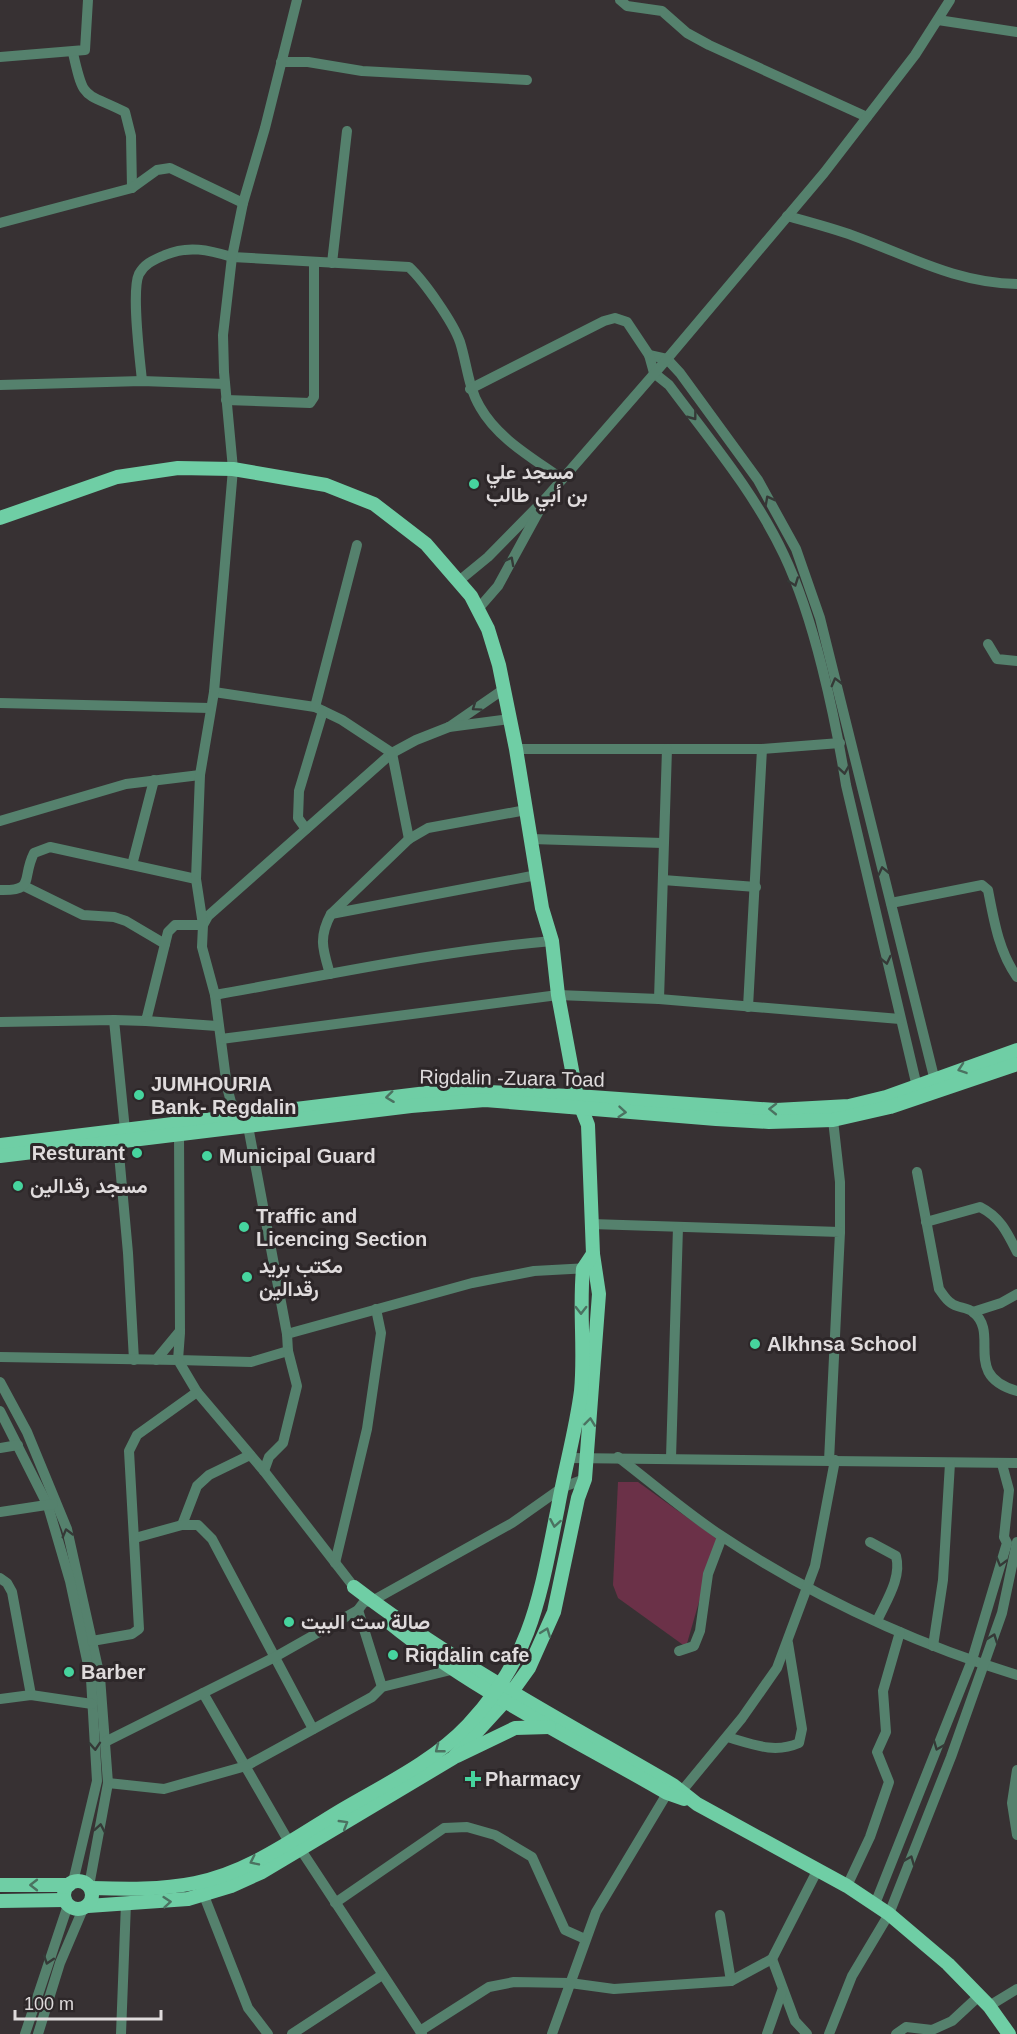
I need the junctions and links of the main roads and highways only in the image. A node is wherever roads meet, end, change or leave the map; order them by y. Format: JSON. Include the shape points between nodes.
{"nodes":[{"id":1,"x":0,"y":518,"type":"edge"},
{"id":2,"x":1017,"y":1050,"type":"edge"},
{"id":3,"x":1017,"y":1064,"type":"edge"},
{"id":4,"x":936,"y":1085,"type":"junction"},
{"id":5,"x":918,"y":1091,"type":"junction"},
{"id":6,"x":580,"y":1102,"type":"junction"},
{"id":7,"x":244,"y":1122,"type":"junction"},
{"id":8,"x":0,"y":1146,"type":"edge"},
{"id":9,"x":0,"y":1156,"type":"edge"},
{"id":10,"x":590,"y":1263,"type":"junction"},
{"id":11,"x":354,"y":1587,"type":"road end"},
{"id":12,"x":365,"y":1604,"type":"junction"},
{"id":13,"x":472,"y":1680,"type":"junction"},
{"id":14,"x":503,"y":1692,"type":"junction"},
{"id":15,"x":481,"y":1709,"type":"junction"},
{"id":16,"x":554,"y":1727,"type":"junction"},
{"id":17,"x":453,"y":1758,"type":"junction"},
{"id":18,"x":674,"y":1790,"type":"junction"},
{"id":19,"x":295,"y":1846,"type":"junction"},
{"id":20,"x":71,"y":1883,"type":"junction"},
{"id":21,"x":0,"y":1885,"type":"edge"},
{"id":22,"x":90,"y":1887,"type":"junction"},
{"id":23,"x":201,"y":1888,"type":"junction"},
{"id":24,"x":0,"y":1901,"type":"edge"},
{"id":25,"x":66,"y":1903,"type":"junction"},
{"id":26,"x":86,"y":1907,"type":"junction"},
{"id":27,"x":1009,"y":2034,"type":"edge"}],
"edges":[{"from":1,"to":6,"type":"main road","via":[[117,477],[178,468],[233,469],[326,485],[362,498],[426,544],[460,580],[495,647]]},
{"from":2,"to":4,"type":"main road","name":"Rigdalin -Zuara Toad","one_way":true},
{"from":3,"to":4,"type":"main road","name":"Rigdalin -Zuara Toad"},
{"from":4,"to":5,"type":"main road","name":"Rigdalin -Zuara Toad"},
{"from":5,"to":6,"type":"main road","name":"Rigdalin -Zuara Toad","one_way":true,"via":[[867,1103],[810,1109]]},
{"from":6,"to":5,"type":"main road","name":"Rigdalin -Zuara Toad","one_way":true,"via":[[759,1122],[833,1120],[865,1115]]},
{"from":6,"to":7,"type":"main road","name":"Rigdalin -Zuara Toad","via":[[485,1101]]},
{"from":6,"to":10,"type":"main road","via":[[588,1125]]},
{"from":7,"to":8,"type":"main road","name":"Rigdalin -Zuara Toad","via":[[125,1130]]},
{"from":7,"to":9,"type":"main road","name":"Rigdalin -Zuara Toad","via":[[118,1143]]},
{"from":10,"to":14,"type":"main road","one_way":true,"via":[[581,1390],[569,1458],[537,1610]]},
{"from":14,"to":10,"type":"main road","one_way":true,"via":[[539,1650],[554,1612],[585,1479],[599,1294]]},
{"from":11,"to":12,"type":"main road"},
{"from":12,"to":13,"type":"main road","via":[[427,1653]]},
{"from":12,"to":14,"type":"main road"},
{"from":13,"to":14,"type":"main road"},
{"from":13,"to":15,"type":"main road","via":[[481,1694]]},
{"from":14,"to":15,"type":"main road"},
{"from":14,"to":16,"type":"main road"},
{"from":14,"to":17,"type":"main road"},
{"from":14,"to":18,"type":"main road"},
{"from":15,"to":19,"type":"main road","one_way":true,"via":[[429,1758]]},
{"from":16,"to":17,"type":"main road","via":[[515,1728]]},
{"from":16,"to":18,"type":"main road"},
{"from":19,"to":17,"type":"main road","one_way":true},
{"from":18,"to":27,"type":"main road","via":[[847,1886],[889,1914],[948,1964]]},
{"from":19,"to":23,"type":"main road","via":[[262,1872]]},
{"from":20,"to":21,"type":"main road","one_way":true},
{"from":20,"to":22,"type":"main road","via":[[85,1882]]},
{"from":20,"to":25,"type":"main road","via":[[64,1892]]},
{"from":22,"to":23,"type":"main road"},
{"from":22,"to":26,"type":"main road","via":[[93,1898]]},
{"from":26,"to":23,"type":"main road","one_way":true,"via":[[176,1901]]},
{"from":24,"to":25,"type":"main road"},
{"from":25,"to":26,"type":"main road"}]}
